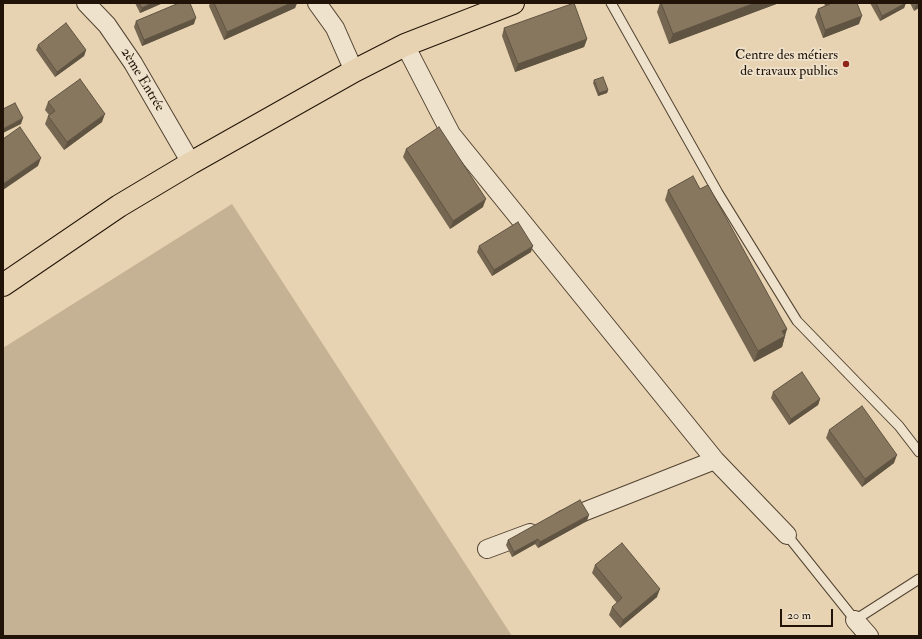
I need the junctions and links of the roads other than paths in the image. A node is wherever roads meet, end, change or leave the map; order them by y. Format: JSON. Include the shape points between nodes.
{"nodes":[{"id":1,"x":86,"y":3,"type":"edge"},
{"id":2,"x":317,"y":3,"type":"edge"},
{"id":3,"x":513,"y":3,"type":"edge"},
{"id":4,"x":611,"y":3,"type":"edge"},
{"id":5,"x":405,"y":45,"type":"junction"},
{"id":6,"x":354,"y":71,"type":"junction"},
{"id":7,"x":191,"y":163,"type":"junction"},
{"id":8,"x":3,"y":285,"type":"edge"},
{"id":9,"x":919,"y":452,"type":"edge"},
{"id":10,"x":715,"y":460,"type":"junction"},
{"id":11,"x":787,"y":535,"type":"joint"},
{"id":12,"x":487,"y":549,"type":"dead end"},
{"id":13,"x":919,"y":578,"type":"edge"},
{"id":14,"x":855,"y":620,"type":"junction"},
{"id":15,"x":869,"y":636,"type":"edge"}],
"edges":[{"from":1,"to":7,"type":"street","name":"2ème Entrée","via":[[107,25],[133,63]]},
{"from":2,"to":6,"type":"street","via":[[336,28]]},
{"from":3,"to":5,"type":"main road"},
{"from":4,"to":9,"type":"lane","via":[[718,193],[797,321],[899,426]]},
{"from":5,"to":6,"type":"main road"},
{"from":5,"to":10,"type":"street","via":[[451,134]]},
{"from":6,"to":7,"type":"main road"},
{"from":7,"to":8,"type":"main road","via":[[119,206]]},
{"from":10,"to":11,"type":"street"},
{"from":10,"to":12,"type":"street"},
{"from":11,"to":14,"type":"lane"},
{"from":13,"to":14,"type":"lane"},
{"from":14,"to":15,"type":"street"}]}
